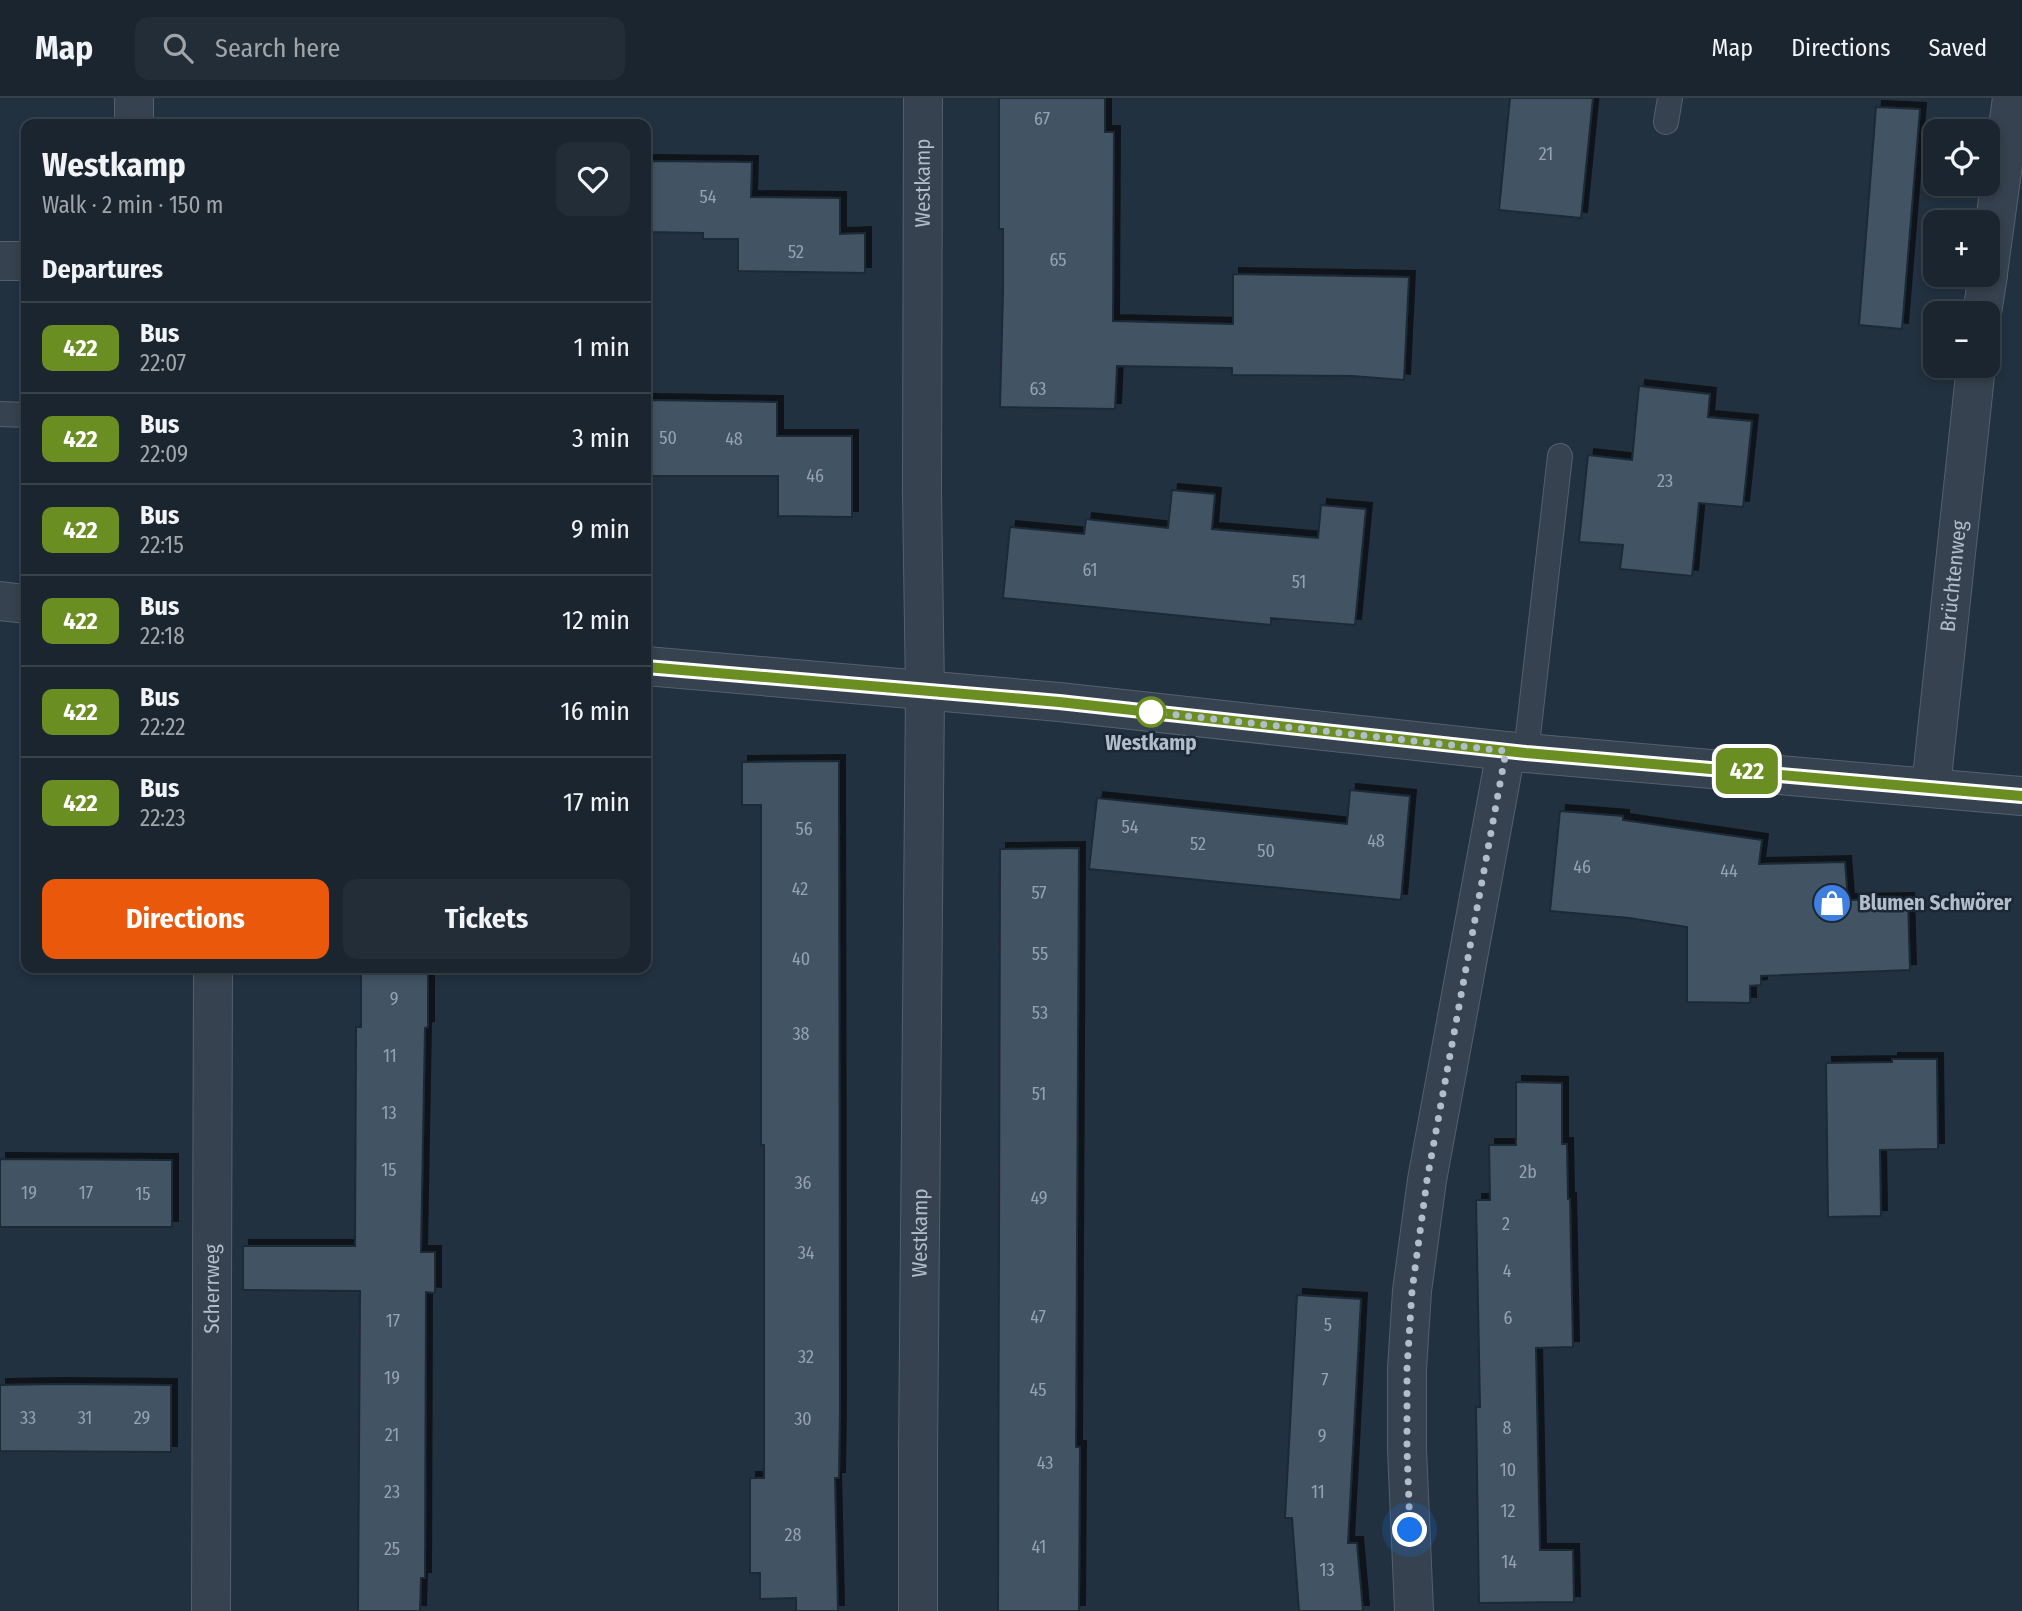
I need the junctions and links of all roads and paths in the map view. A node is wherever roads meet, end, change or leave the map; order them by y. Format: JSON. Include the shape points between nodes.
{"nodes":[{"id":1,"x":134,"y":98,"type":"edge"},
{"id":2,"x":923,"y":98,"type":"edge"},
{"id":3,"x":2012,"y":98,"type":"edge"},
{"id":4,"x":134,"y":119,"type":"edge"},
{"id":5,"x":1997,"y":210,"type":"edge"},
{"id":6,"x":0,"y":261,"type":"edge"},
{"id":7,"x":21,"y":261,"type":"edge"},
{"id":8,"x":1975,"y":378,"type":"edge"},
{"id":9,"x":0,"y":414,"type":"edge"},
{"id":10,"x":21,"y":415,"type":"edge"},
{"id":11,"x":1560,"y":456,"type":"dead end"},
{"id":12,"x":0,"y":601,"type":"edge"},
{"id":13,"x":21,"y":603,"type":"edge"},
{"id":14,"x":651,"y":666,"type":"edge"},
{"id":15,"x":925,"y":692,"type":"junction"},
{"id":16,"x":1516,"y":752,"type":"junction"},
{"id":17,"x":1930,"y":787,"type":"junction"},
{"id":18,"x":2022,"y":796,"type":"edge"},
{"id":19,"x":213,"y":973,"type":"edge"},
{"id":20,"x":211,"y":1611,"type":"edge"},
{"id":21,"x":919,"y":1611,"type":"edge"},
{"id":22,"x":1413,"y":1611,"type":"edge"}],
"edges":[{"from":1,"to":4,"type":"street"},
{"from":2,"to":15,"type":"street","name":"Westkamp"},
{"from":3,"to":5,"type":"street"},
{"from":6,"to":7,"type":"street"},
{"from":8,"to":17,"type":"street","name":"Brüchtenweg"},
{"from":9,"to":10,"type":"lane"},
{"from":11,"to":16,"type":"lane"},
{"from":12,"to":13,"type":"street"},
{"from":14,"to":15,"type":"street"},
{"from":15,"to":16,"type":"street","via":[[1059,702]]},
{"from":15,"to":21,"type":"street","name":"Westkamp"},
{"from":16,"to":17,"type":"street"},
{"from":16,"to":22,"type":"street","via":[[1427,1180],[1412,1291],[1407,1449]]},
{"from":17,"to":18,"type":"street"},
{"from":19,"to":20,"type":"street","name":"Scherrweg"}]}
